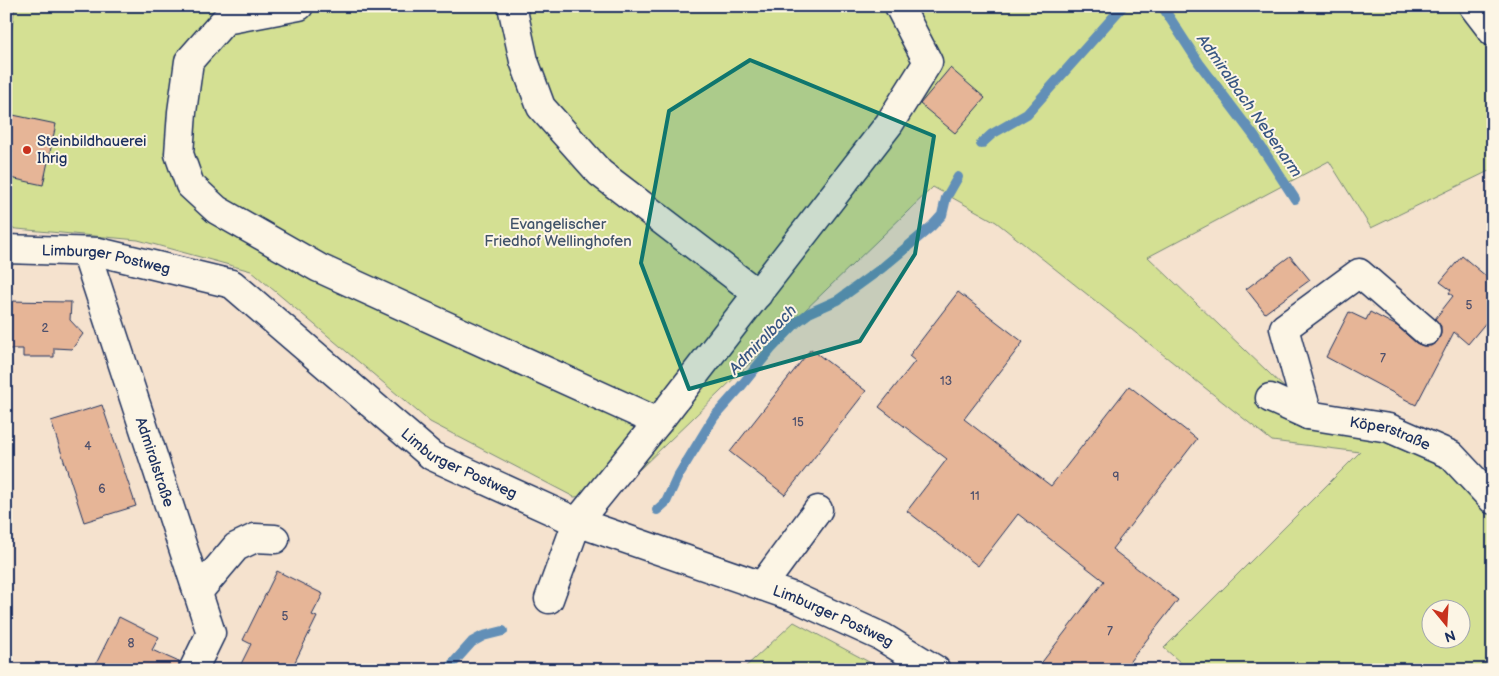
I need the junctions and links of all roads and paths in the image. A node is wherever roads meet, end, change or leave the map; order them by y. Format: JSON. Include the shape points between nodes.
{"nodes":[{"id":1,"x":299,"y":6,"type":"edge"},
{"id":2,"x":512,"y":6,"type":"edge"},
{"id":3,"x":899,"y":6,"type":"edge"},
{"id":4,"x":1473,"y":6,"type":"edge"},
{"id":5,"x":1493,"y":32,"type":"edge"},
{"id":6,"x":6,"y":249,"type":"edge"},
{"id":7,"x":86,"y":252,"type":"junction"},
{"id":8,"x":758,"y":294,"type":"junction"},
{"id":9,"x":1426,"y":331,"type":"dead end"},
{"id":10,"x":1270,"y":398,"type":"dead end"},
{"id":11,"x":1308,"y":415,"type":"junction"},
{"id":12,"x":658,"y":422,"type":"junction"},
{"id":13,"x":1493,"y":500,"type":"edge"},
{"id":14,"x":818,"y":510,"type":"dead end"},
{"id":15,"x":577,"y":522,"type":"junction"},
{"id":16,"x":275,"y":538,"type":"dead end"},
{"id":17,"x":762,"y":586,"type":"junction"},
{"id":18,"x":198,"y":592,"type":"junction"},
{"id":19,"x":549,"y":599,"type":"dead end"},
{"id":20,"x":193,"y":670,"type":"edge"},
{"id":21,"x":936,"y":670,"type":"edge"}],
"edges":[{"from":1,"to":12,"type":"street","via":[[225,20],[189,61],[179,154],[190,185],[217,210],[319,268]]},
{"from":2,"to":8,"type":"street","via":[[524,62],[541,107],[600,173]]},
{"from":3,"to":8,"type":"street","via":[[928,62],[889,124]]},
{"from":4,"to":5,"type":"street"},
{"from":6,"to":7,"type":"street","name":"Limburger Postweg"},
{"from":7,"to":15,"type":"street","name":"Limburger Postweg","via":[[98,252],[232,284],[432,456]]},
{"from":7,"to":18,"type":"street","name":"Admiralstraße"},
{"from":8,"to":12,"type":"street"},
{"from":9,"to":11,"type":"street","via":[[1359,273],[1284,328]]},
{"from":10,"to":11,"type":"street","name":"Köperstraße"},
{"from":11,"to":13,"type":"street","name":"Köperstraße","via":[[1389,428],[1451,454]]},
{"from":12,"to":15,"type":"street"},
{"from":14,"to":17,"type":"street"},
{"from":15,"to":17,"type":"street","name":"Limburger Postweg"},
{"from":15,"to":19,"type":"street"},
{"from":16,"to":18,"type":"street","via":[[255,538],[236,547]]},
{"from":17,"to":21,"type":"street","name":"Limburger Postweg","via":[[882,637]]},
{"from":18,"to":20,"type":"street","name":"Admiralstraße","via":[[211,633]]}]}
